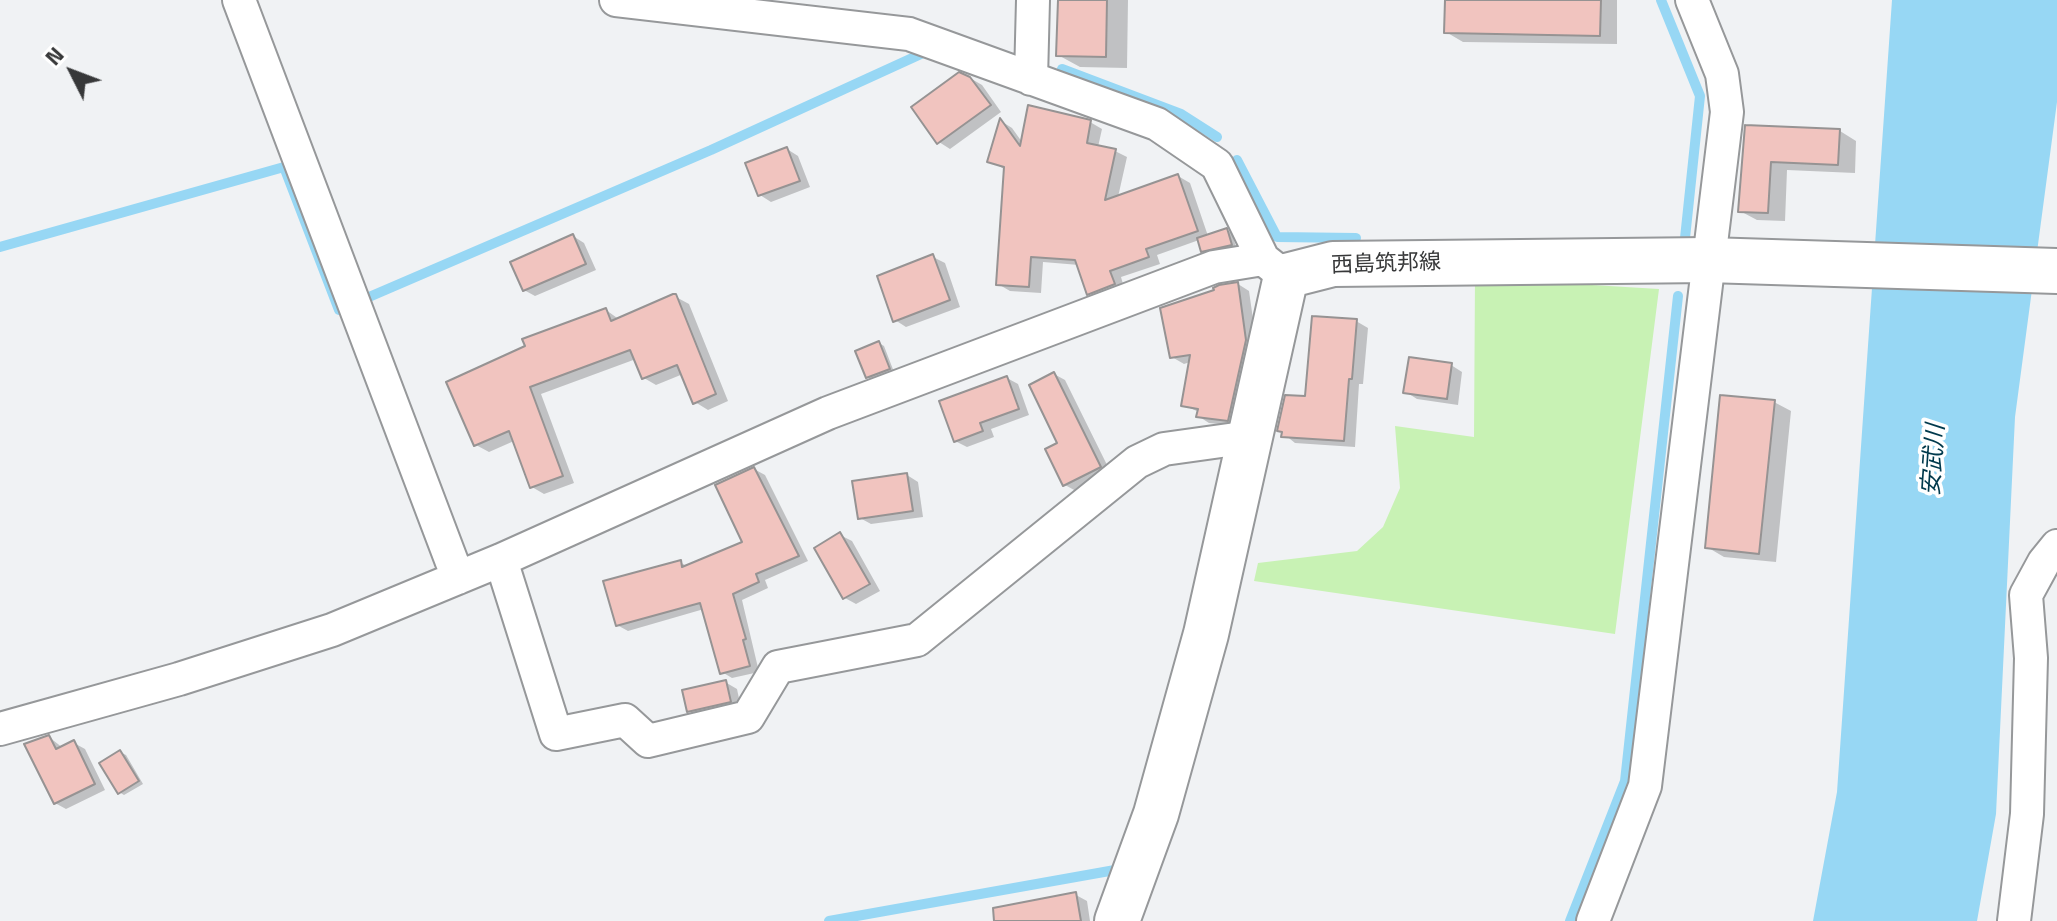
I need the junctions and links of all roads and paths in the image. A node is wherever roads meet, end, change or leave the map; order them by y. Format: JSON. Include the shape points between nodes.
{"nodes":[{"id":1,"x":239,"y":0,"type":"edge"},
{"id":2,"x":616,"y":0,"type":"edge"},
{"id":3,"x":1033,"y":0,"type":"edge"},
{"id":4,"x":1692,"y":0,"type":"edge"},
{"id":5,"x":1031,"y":79,"type":"junction"},
{"id":6,"x":1708,"y":260,"type":"junction"},
{"id":7,"x":1275,"y":268,"type":"junction"},
{"id":8,"x":2057,"y":271,"type":"edge"},
{"id":9,"x":1250,"y":437,"type":"junction"},
{"id":10,"x":2057,"y":546,"type":"edge"},
{"id":11,"x":501,"y":560,"type":"junction"},
{"id":12,"x":458,"y":578,"type":"junction"},
{"id":13,"x":0,"y":729,"type":"edge"},
{"id":14,"x":1117,"y":921,"type":"edge"},
{"id":15,"x":1593,"y":921,"type":"edge"},
{"id":16,"x":2014,"y":921,"type":"edge"}],
"edges":[{"from":1,"to":12,"type":"street"},
{"from":2,"to":5,"type":"street","via":[[909,34]]},
{"from":3,"to":5,"type":"street"},
{"from":4,"to":6,"type":"street","via":[[1722,74],[1727,112]]},
{"from":5,"to":7,"type":"street","via":[[1157,124],[1217,165]]},
{"from":6,"to":7,"type":"main road","name":"西島筑邦線"},
{"from":6,"to":8,"type":"main road","name":"西島筑邦線"},
{"from":6,"to":15,"type":"street","via":[[1645,786]]},
{"from":7,"to":9,"type":"main road"},
{"from":7,"to":11,"type":"street","via":[[1214,267],[828,413]]},
{"from":9,"to":11,"type":"street","via":[[1164,449],[1137,462],[917,640],[778,667],[748,717],[648,741],[625,720],[556,734]]},
{"from":9,"to":14,"type":"main road","via":[[1206,634],[1156,814]]},
{"from":10,"to":16,"type":"street","via":[[2026,595],[2031,658],[2027,798]]},
{"from":11,"to":12,"type":"street"},
{"from":12,"to":13,"type":"street","via":[[332,630]]}]}
